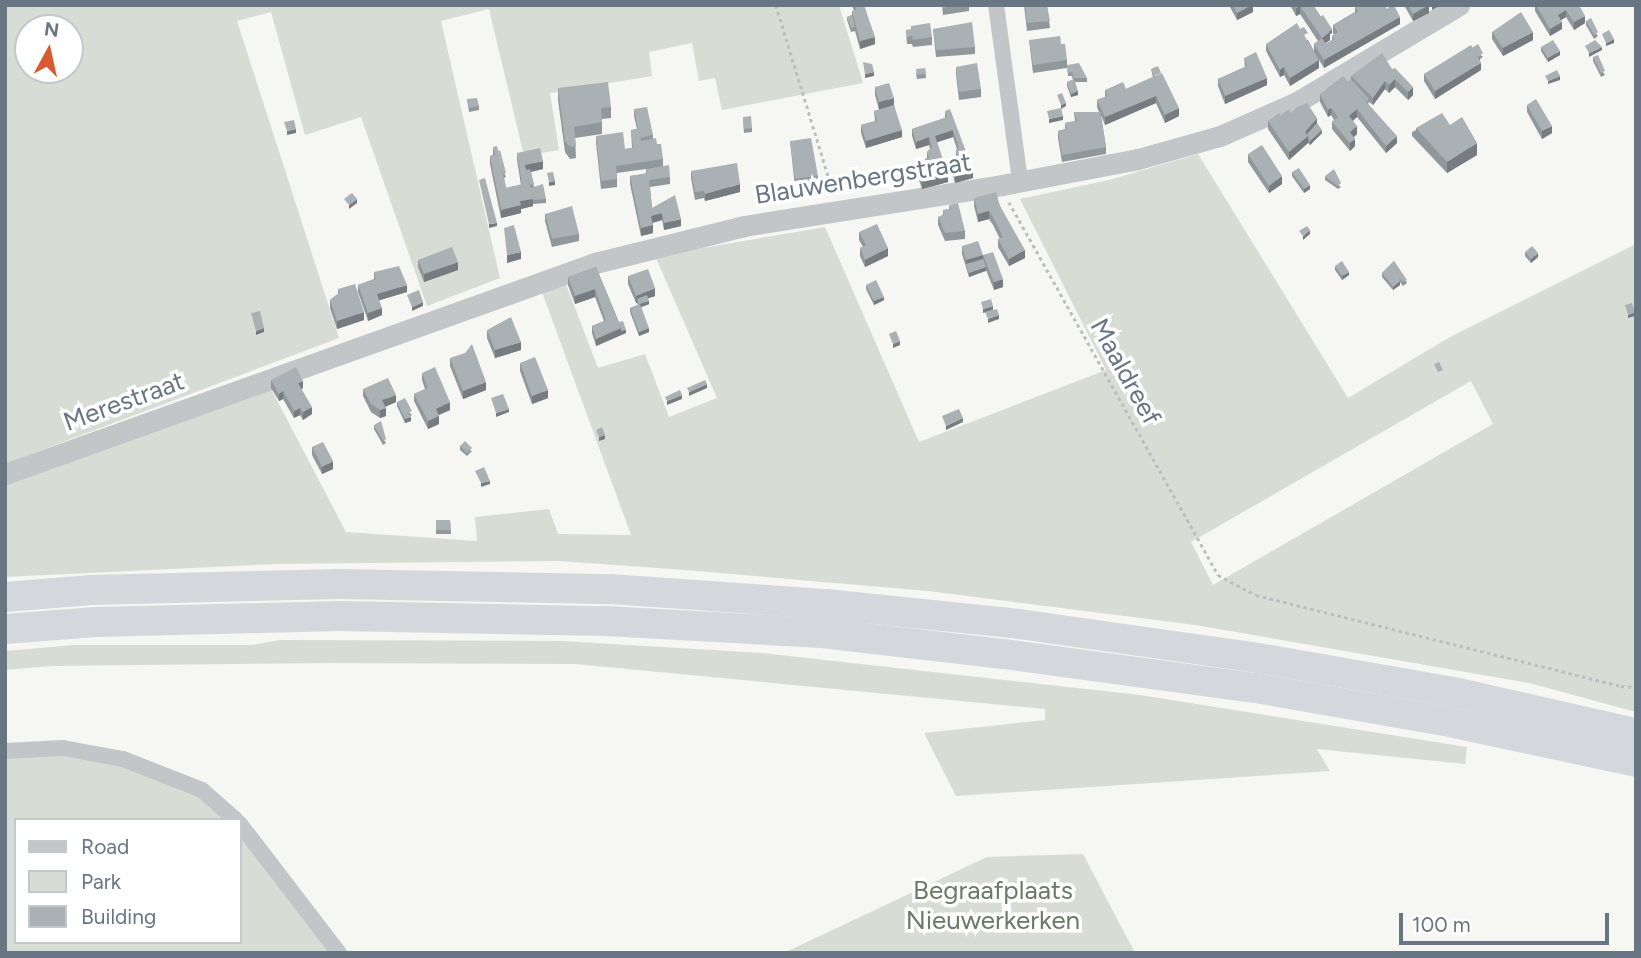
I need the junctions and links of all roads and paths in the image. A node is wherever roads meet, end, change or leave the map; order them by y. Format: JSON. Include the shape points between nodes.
{"nodes":[{"id":1,"x":776,"y":5,"type":"edge"},
{"id":2,"x":996,"y":5,"type":"edge"},
{"id":3,"x":1459,"y":5,"type":"edge"},
{"id":4,"x":1011,"y":183,"type":"junction"},
{"id":5,"x":839,"y":212,"type":"junction"},
{"id":6,"x":261,"y":382,"type":"joint"},
{"id":7,"x":5,"y":474,"type":"edge"},
{"id":8,"x":5,"y":597,"type":"edge"},
{"id":9,"x":5,"y":629,"type":"edge"},
{"id":10,"x":1636,"y":687,"type":"edge"},
{"id":11,"x":1636,"y":733,"type":"edge"},
{"id":12,"x":5,"y":751,"type":"edge"},
{"id":13,"x":1636,"y":762,"type":"edge"},
{"id":14,"x":234,"y":818,"type":"edge"},
{"id":15,"x":242,"y":827,"type":"edge"},
{"id":16,"x":339,"y":953,"type":"edge"}],
"edges":[{"from":1,"to":5,"type":"path"},
{"from":2,"to":4,"type":"street"},
{"from":3,"to":4,"type":"street","name":"Blauwenbergstraat","via":[[1297,102],[1220,136],[1138,159]]},
{"from":4,"to":5,"type":"street","name":"Blauwenbergstraat"},
{"from":4,"to":10,"type":"path","name":"Maaldreef","via":[[1018,220],[1218,575],[1256,594]]},
{"from":5,"to":6,"type":"street","name":"Blauwenbergstraat","via":[[744,226],[595,263]]},
{"from":6,"to":7,"type":"street","name":"Merestraat"},
{"from":8,"to":11,"type":"highway","via":[[338,583],[610,589],[826,604],[1019,624],[1258,658],[1458,693]]},
{"from":9,"to":13,"type":"highway","via":[[96,622],[339,617],[606,621],[822,634],[1256,688],[1450,722]]},
{"from":12,"to":14,"type":"street","via":[[63,748],[123,759],[202,790]]},
{"from":15,"to":16,"type":"street"}]}
